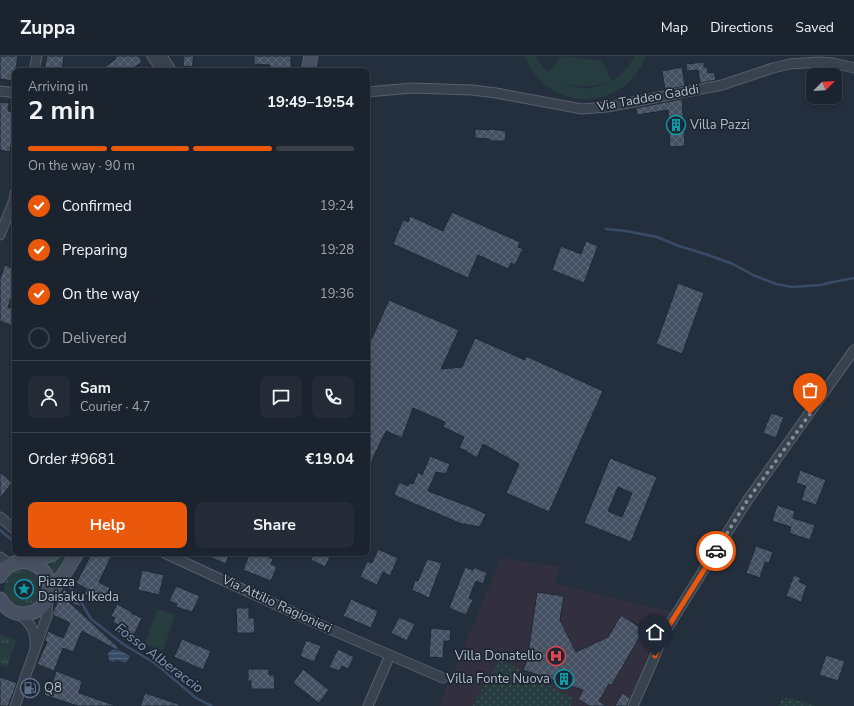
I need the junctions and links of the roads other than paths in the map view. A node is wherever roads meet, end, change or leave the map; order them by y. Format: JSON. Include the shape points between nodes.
{"nodes":[{"id":1,"x":37,"y":56,"type":"edge"},
{"id":2,"x":152,"y":56,"type":"edge"},
{"id":3,"x":162,"y":56,"type":"edge"},
{"id":4,"x":311,"y":56,"type":"edge"},
{"id":5,"x":35,"y":68,"type":"edge"},
{"id":6,"x":160,"y":68,"type":"edge"},
{"id":7,"x":170,"y":68,"type":"edge"},
{"id":8,"x":309,"y":68,"type":"edge"},
{"id":9,"x":854,"y":68,"type":"edge"},
{"id":10,"x":0,"y":91,"type":"edge"},
{"id":11,"x":370,"y":92,"type":"edge"},
{"id":12,"x":12,"y":93,"type":"edge"},
{"id":13,"x":12,"y":205,"type":"edge"},
{"id":14,"x":0,"y":235,"type":"edge"},
{"id":15,"x":854,"y":350,"type":"edge"},
{"id":16,"x":0,"y":517,"type":"edge"},
{"id":17,"x":12,"y":527,"type":"edge"},
{"id":18,"x":46,"y":556,"type":"edge"},
{"id":19,"x":75,"y":556,"type":"edge"},
{"id":20,"x":171,"y":556,"type":"edge"},
{"id":21,"x":0,"y":557,"type":"edge"},
{"id":22,"x":20,"y":560,"type":"edge"},
{"id":23,"x":0,"y":576,"type":"edge"},
{"id":24,"x":48,"y":596,"type":"junction"},
{"id":25,"x":0,"y":599,"type":"edge"},
{"id":26,"x":0,"y":613,"type":"edge"},
{"id":27,"x":17,"y":613,"type":"junction"},
{"id":28,"x":35,"y":648,"type":"junction"},
{"id":29,"x":390,"y":655,"type":"junction"},
{"id":30,"x":444,"y":678,"type":"dead end"},
{"id":31,"x":15,"y":706,"type":"edge"},
{"id":32,"x":368,"y":706,"type":"edge"},
{"id":33,"x":633,"y":706,"type":"edge"}],
"edges":[{"from":1,"to":5,"type":"street"},
{"from":2,"to":6,"type":"street"},
{"from":3,"to":7,"type":"street"},
{"from":4,"to":8,"type":"main road"},
{"from":9,"to":11,"type":"street","name":"Via Taddeo Gaddi","via":[[826,63],[790,64],[722,85],[607,107],[582,109],[472,90],[412,88]]},
{"from":10,"to":12,"type":"street"},
{"from":13,"to":14,"type":"street"},
{"from":15,"to":33,"type":"street","via":[[747,501],[663,635]]},
{"from":16,"to":17,"type":"street"},
{"from":18,"to":22,"type":"main road"},
{"from":19,"to":24,"type":"main road"},
{"from":20,"to":29,"type":"street","name":"Via Attilio Ragionieri"},
{"from":21,"to":22,"type":"street","via":[[7,562]]},
{"from":22,"to":23,"type":"main road","via":[[6,568]]},
{"from":22,"to":24,"type":"main road","via":[[34,564],[44,572],[49,583]]},
{"from":24,"to":27,"type":"main road","via":[[44,604],[34,612]]},
{"from":24,"to":28,"type":"street","via":[[47,616]]},
{"from":25,"to":27,"type":"main road","via":[[9,610]]},
{"from":26,"to":27,"type":"main road"},
{"from":27,"to":28,"type":"street","via":[[32,627]]},
{"from":28,"to":31,"type":"street"},
{"from":29,"to":30,"type":"street","name":"Via Attilio Ragionieri"},
{"from":29,"to":32,"type":"street"}]}
